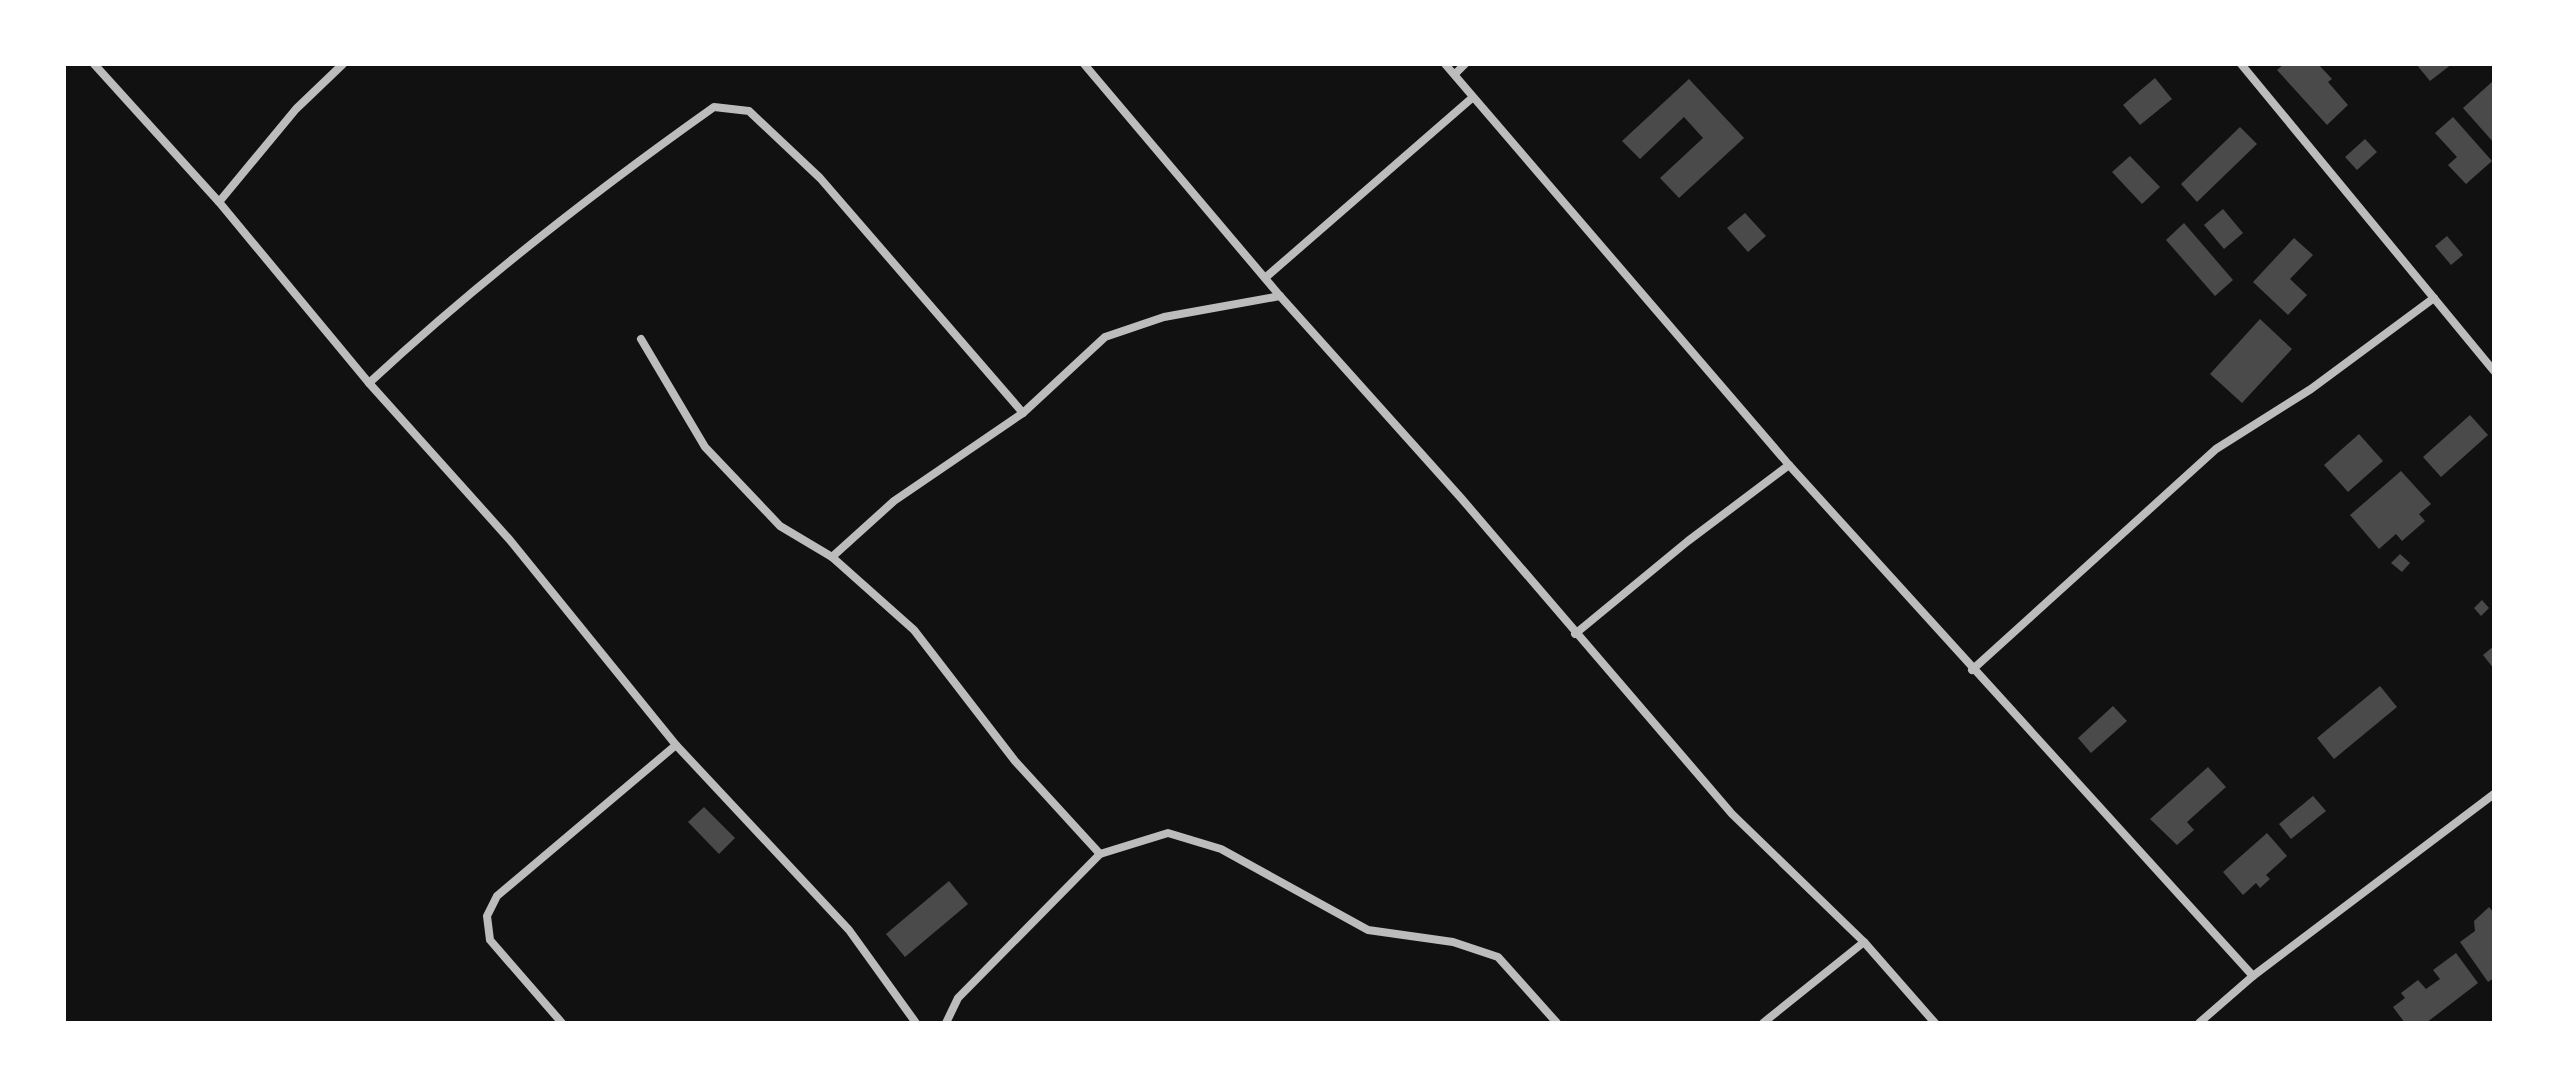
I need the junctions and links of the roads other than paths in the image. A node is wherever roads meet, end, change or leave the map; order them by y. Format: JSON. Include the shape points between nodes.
{"nodes":[{"id":1,"x":94,"y":64,"type":"edge"},
{"id":2,"x":343,"y":64,"type":"edge"},
{"id":3,"x":1084,"y":64,"type":"edge"},
{"id":4,"x":1445,"y":64,"type":"edge"},
{"id":5,"x":1465,"y":64,"type":"edge"},
{"id":6,"x":2241,"y":64,"type":"edge"},
{"id":7,"x":1455,"y":74,"type":"junction"},
{"id":8,"x":1472,"y":98,"type":"junction"},
{"id":9,"x":219,"y":202,"type":"junction"},
{"id":10,"x":1265,"y":278,"type":"junction"},
{"id":11,"x":1280,"y":296,"type":"junction"},
{"id":12,"x":2434,"y":298,"type":"junction"},
{"id":13,"x":641,"y":339,"type":"dead end"},
{"id":14,"x":2494,"y":371,"type":"edge"},
{"id":15,"x":369,"y":383,"type":"junction"},
{"id":16,"x":1023,"y":413,"type":"junction"},
{"id":17,"x":1789,"y":465,"type":"junction"},
{"id":18,"x":832,"y":557,"type":"junction"},
{"id":19,"x":1575,"y":634,"type":"junction"},
{"id":20,"x":1972,"y":670,"type":"junction"},
{"id":21,"x":676,"y":745,"type":"junction"},
{"id":22,"x":2494,"y":794,"type":"edge"},
{"id":23,"x":1100,"y":854,"type":"junction"},
{"id":24,"x":1864,"y":942,"type":"junction"},
{"id":25,"x":2253,"y":976,"type":"junction"},
{"id":26,"x":562,"y":1023,"type":"edge"},
{"id":27,"x":916,"y":1023,"type":"edge"},
{"id":28,"x":946,"y":1023,"type":"edge"},
{"id":29,"x":1557,"y":1023,"type":"edge"},
{"id":30,"x":1763,"y":1023,"type":"edge"},
{"id":31,"x":1935,"y":1023,"type":"edge"},
{"id":32,"x":2199,"y":1023,"type":"edge"}],
"edges":[{"from":1,"to":9,"type":"street"},
{"from":2,"to":9,"type":"street","via":[[296,109]]},
{"from":3,"to":10,"type":"street"},
{"from":4,"to":7,"type":"street"},
{"from":5,"to":7,"type":"street"},
{"from":6,"to":12,"type":"street"},
{"from":7,"to":8,"type":"street"},
{"from":8,"to":10,"type":"street"},
{"from":8,"to":17,"type":"street"},
{"from":9,"to":15,"type":"street"},
{"from":10,"to":11,"type":"street"},
{"from":11,"to":16,"type":"street","via":[[1164,317],[1105,337]]},
{"from":11,"to":19,"type":"street"},
{"from":12,"to":14,"type":"street"},
{"from":12,"to":20,"type":"street","via":[[2311,389],[2216,449]]},
{"from":13,"to":18,"type":"street","via":[[705,447],[780,526]]},
{"from":15,"to":16,"type":"street","via":[[442,316],[714,107],[749,111],[820,178]]},
{"from":15,"to":21,"type":"street","via":[[509,539]]},
{"from":16,"to":18,"type":"street","via":[[894,501]]},
{"from":17,"to":19,"type":"street"},
{"from":17,"to":20,"type":"street"},
{"from":18,"to":23,"type":"street","via":[[914,630],[1015,761]]},
{"from":19,"to":24,"type":"street","via":[[1732,814]]},
{"from":20,"to":25,"type":"street"},
{"from":21,"to":26,"type":"street","via":[[497,896],[487,916],[490,940]]},
{"from":21,"to":27,"type":"street","via":[[849,930]]},
{"from":22,"to":25,"type":"street"},
{"from":23,"to":28,"type":"street","via":[[958,998]]},
{"from":23,"to":29,"type":"street","via":[[1168,833],[1221,849],[1368,930],[1453,942],[1498,957]]},
{"from":24,"to":30,"type":"street"},
{"from":24,"to":31,"type":"street"},
{"from":25,"to":32,"type":"street"}]}
